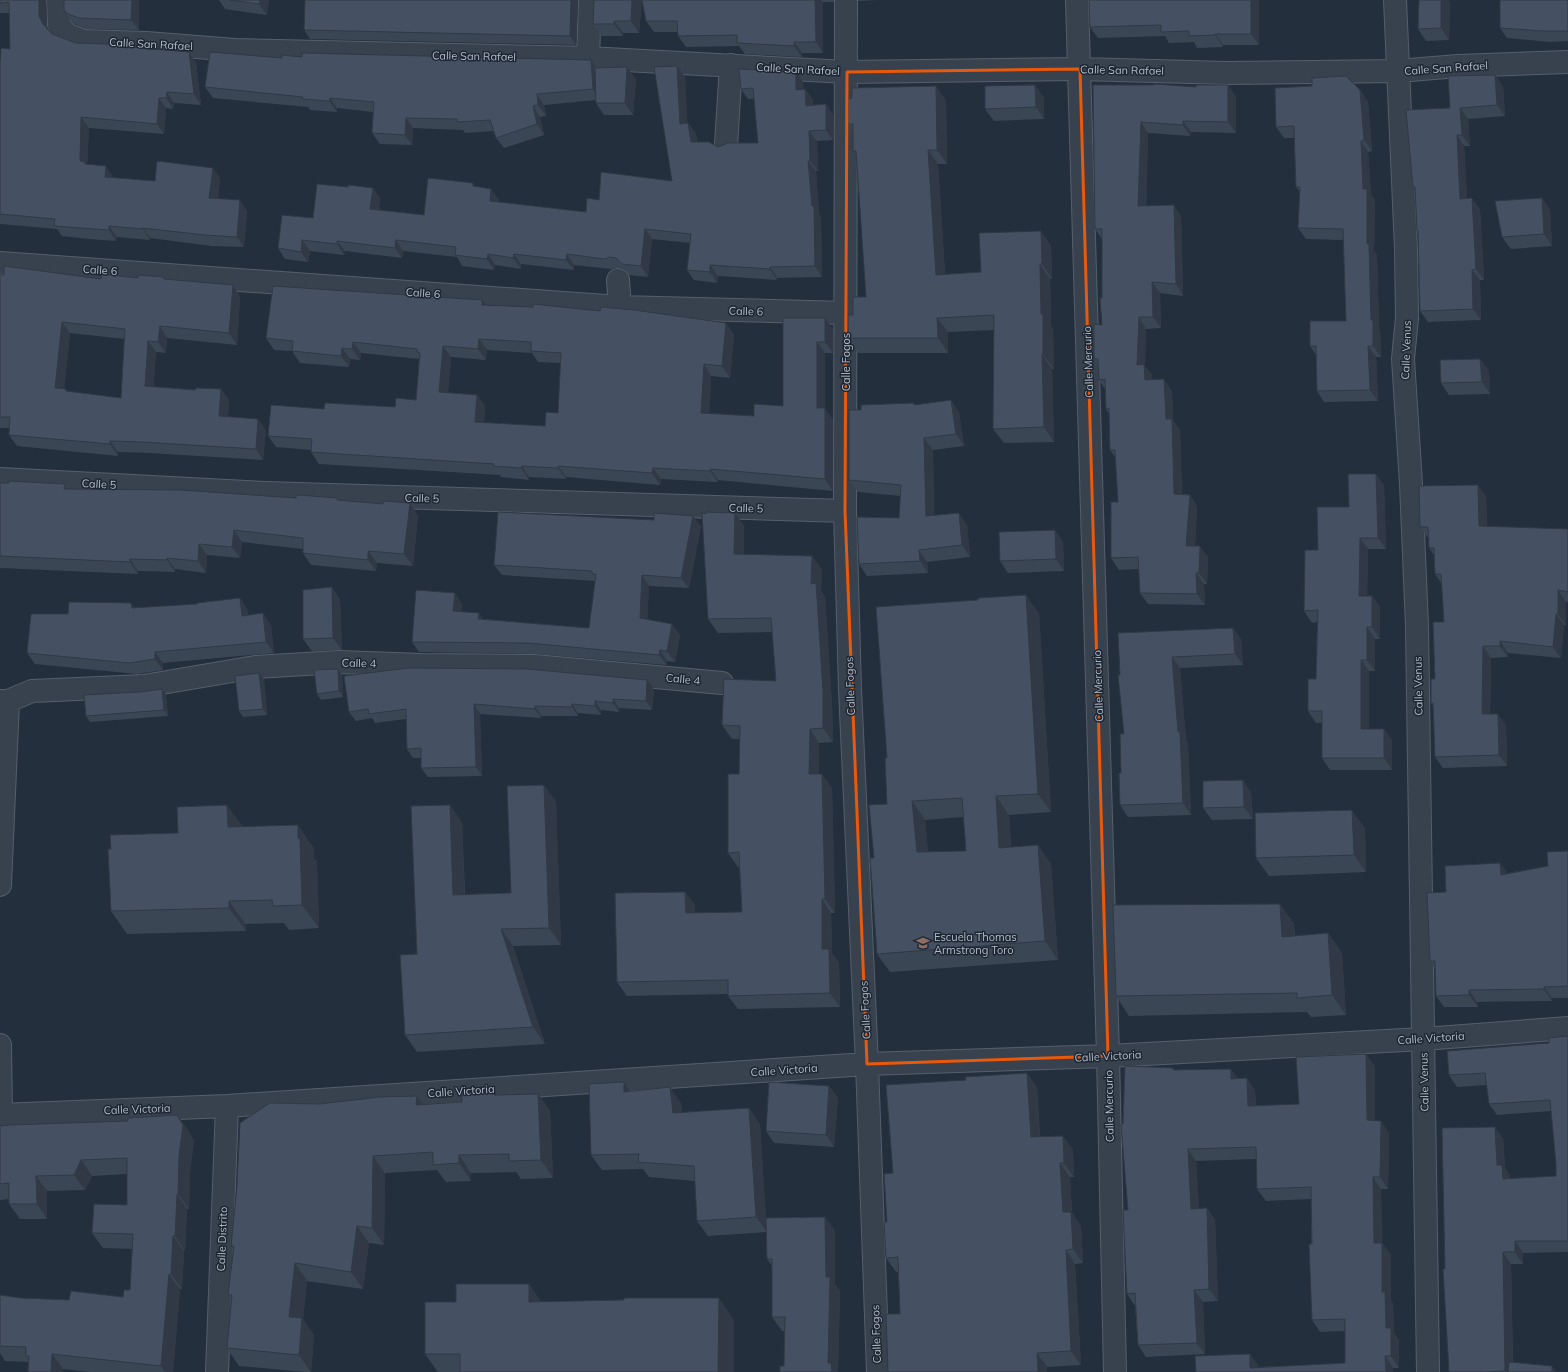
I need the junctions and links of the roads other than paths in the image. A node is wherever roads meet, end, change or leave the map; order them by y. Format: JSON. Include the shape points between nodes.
{"nodes":[{"id":1,"x":58,"y":0,"type":"edge"},
{"id":2,"x":590,"y":0,"type":"edge"},
{"id":3,"x":846,"y":0,"type":"edge"},
{"id":4,"x":1077,"y":0,"type":"edge"},
{"id":5,"x":1395,"y":0,"type":"edge"},
{"id":6,"x":588,"y":58,"type":"junction"},
{"id":7,"x":1568,"y":62,"type":"edge"},
{"id":8,"x":731,"y":65,"type":"junction"},
{"id":9,"x":1080,"y":69,"type":"junction"},
{"id":10,"x":1398,"y":71,"type":"junction"},
{"id":11,"x":847,"y":72,"type":"junction"},
{"id":12,"x":726,"y":145,"type":"edge"},
{"id":13,"x":0,"y":263,"type":"edge"},
{"id":14,"x":618,"y":280,"type":"dead end"},
{"id":15,"x":620,"y":307,"type":"junction"},
{"id":16,"x":846,"y":313,"type":"junction"},
{"id":17,"x":0,"y":479,"type":"edge"},
{"id":18,"x":845,"y":511,"type":"junction"},
{"id":19,"x":722,"y":683,"type":"edge"},
{"id":20,"x":4,"y":701,"type":"edge"},
{"id":21,"x":0,"y":885,"type":"edge"},
{"id":22,"x":1568,"y":1028,"type":"edge"},
{"id":23,"x":1423,"y":1039,"type":"junction"},
{"id":24,"x":0,"y":1045,"type":"edge"},
{"id":25,"x":1108,"y":1056,"type":"junction"},
{"id":26,"x":867,"y":1064,"type":"junction"},
{"id":27,"x":227,"y":1106,"type":"junction"},
{"id":28,"x":0,"y":1115,"type":"edge"},
{"id":29,"x":217,"y":1372,"type":"edge"},
{"id":30,"x":878,"y":1372,"type":"edge"},
{"id":31,"x":1115,"y":1372,"type":"edge"},
{"id":32,"x":1428,"y":1372,"type":"edge"}],
"edges":[{"from":1,"to":6,"type":"street","name":"Calle San Rafael","via":[[59,26],[68,35],[84,41],[243,50]]},
{"from":2,"to":6,"type":"street"},
{"from":3,"to":11,"type":"street","name":"Calle Fogos"},
{"from":4,"to":9,"type":"street","name":"Calle Mercurio"},
{"from":5,"to":10,"type":"street","name":"Calle Venus"},
{"from":6,"to":8,"type":"street","name":"Calle San Rafael"},
{"from":7,"to":10,"type":"street","name":"Calle San Rafael"},
{"from":8,"to":11,"type":"street","name":"Calle San Rafael"},
{"from":8,"to":12,"type":"street"},
{"from":9,"to":10,"type":"street","name":"Calle San Rafael","via":[[1227,73]]},
{"from":9,"to":11,"type":"street","name":"Calle San Rafael"},
{"from":9,"to":25,"type":"street","name":"Calle Mercurio"},
{"from":10,"to":23,"type":"street","name":"Calle Venus","via":[[1406,249],[1407,318],[1403,359],[1417,626]]},
{"from":11,"to":16,"type":"street","name":"Calle Fogos"},
{"from":13,"to":15,"type":"street","name":"Calle 6"},
{"from":14,"to":15,"type":"street"},
{"from":15,"to":16,"type":"street","name":"Calle 6"},
{"from":16,"to":18,"type":"street","name":"Calle Fogos"},
{"from":17,"to":18,"type":"street","name":"Calle 5","via":[[265,493]]},
{"from":18,"to":26,"type":"street","name":"Calle Fogos","via":[[850,689]]},
{"from":19,"to":20,"type":"street","name":"Calle 4","via":[[534,666],[422,666],[339,662],[255,667],[144,686],[32,691]]},
{"from":20,"to":21,"type":"street"},
{"from":22,"to":23,"type":"street","name":"Calle Victoria"},
{"from":23,"to":25,"type":"street","name":"Calle Victoria"},
{"from":23,"to":32,"type":"street","name":"Calle Venus"},
{"from":24,"to":28,"type":"street"},
{"from":25,"to":26,"type":"street","name":"Calle Victoria"},
{"from":25,"to":31,"type":"street","name":"Calle Mercurio"},
{"from":26,"to":27,"type":"street","name":"Calle Victoria"},
{"from":26,"to":30,"type":"street","name":"Calle Fogos"},
{"from":27,"to":28,"type":"street","name":"Calle Victoria"},
{"from":27,"to":29,"type":"street","name":"Calle Distrito"}]}
